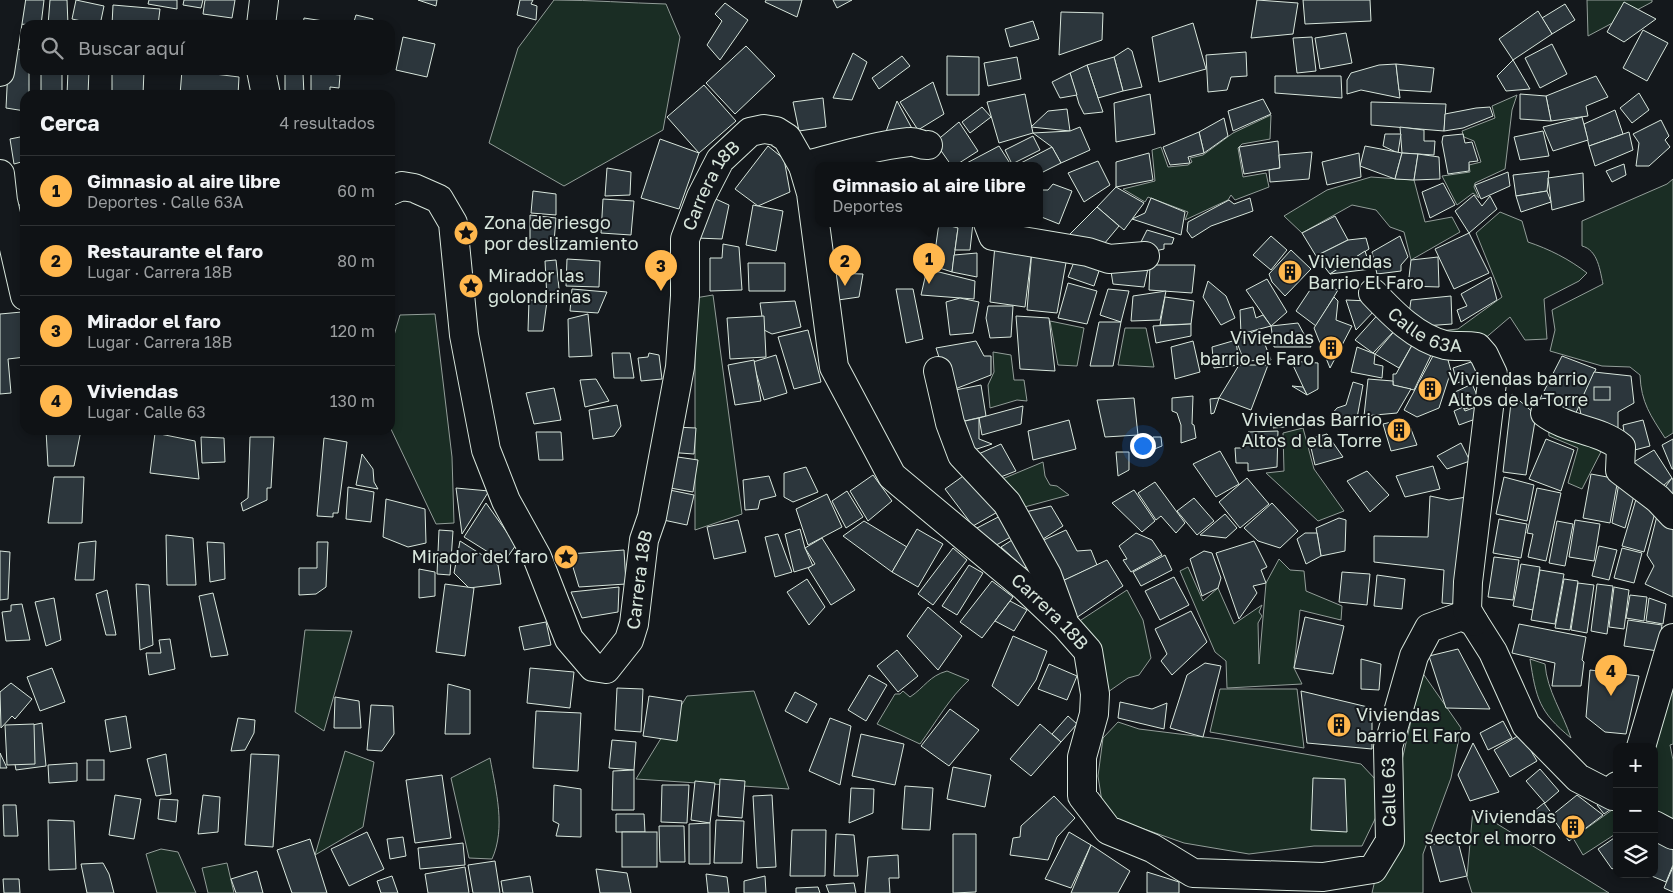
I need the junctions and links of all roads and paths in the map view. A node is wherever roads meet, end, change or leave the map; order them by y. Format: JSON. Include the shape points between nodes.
{"nodes":[{"id":1,"x":11,"y":0,"type":"edge"},
{"id":2,"x":264,"y":0,"type":"edge"},
{"id":3,"x":262,"y":20,"type":"edge"},
{"id":4,"x":0,"y":72,"type":"edge"},
{"id":5,"x":262,"y":75,"type":"edge"},
{"id":6,"x":265,"y":90,"type":"edge"},
{"id":7,"x":928,"y":145,"type":"dead end"},
{"id":8,"x":817,"y":162,"type":"edge"},
{"id":9,"x":815,"y":163,"type":"edge"},
{"id":10,"x":803,"y":166,"type":"junction"},
{"id":11,"x":0,"y":174,"type":"edge"},
{"id":12,"x":396,"y":189,"type":"edge"},
{"id":13,"x":815,"y":224,"type":"edge"},
{"id":14,"x":815,"y":227,"type":"edge"},
{"id":15,"x":990,"y":227,"type":"edge"},
{"id":16,"x":1145,"y":256,"type":"dead end"},
{"id":17,"x":20,"y":275,"type":"edge"},
{"id":18,"x":1373,"y":293,"type":"dead end"},
{"id":19,"x":938,"y":371,"type":"dead end"},
{"id":20,"x":1545,"y":413,"type":"dead end"},
{"id":21,"x":1673,"y":515,"type":"edge"},
{"id":22,"x":1474,"y":622,"type":"junction"},
{"id":23,"x":1065,"y":625,"type":"junction"},
{"id":24,"x":1673,"y":638,"type":"edge"},
{"id":25,"x":1642,"y":743,"type":"edge"},
{"id":26,"x":1613,"y":792,"type":"edge"},
{"id":27,"x":1082,"y":796,"type":"joint"},
{"id":28,"x":1658,"y":827,"type":"edge"},
{"id":29,"x":1673,"y":836,"type":"edge"},
{"id":30,"x":1190,"y":883,"type":"edge"}],
"edges":[{"from":1,"to":4,"type":"street"},
{"from":2,"to":3,"type":"street"},
{"from":5,"to":6,"type":"street"},
{"from":7,"to":8,"type":"street","via":[[912,141],[868,148]]},
{"from":9,"to":10,"type":"street"},
{"from":10,"to":12,"type":"street","name":"Carrera 18B","via":[[787,138],[770,130],[750,132],[720,160],[701,197],[685,239],[680,367],[652,517],[644,540],[634,624],[629,640],[606,669],[593,667],[570,639],[537,557],[506,501],[486,450],[464,335],[453,223],[438,199],[414,188]]},
{"from":10,"to":13,"type":"street","name":"Carrera 18B"},
{"from":11,"to":17,"type":"street","via":[[2,201]]},
{"from":14,"to":23,"type":"street","name":"Carrera 18B","via":[[834,367],[892,476]]},
{"from":15,"to":16,"type":"street","via":[[993,236],[1088,252],[1109,259]]},
{"from":18,"to":22,"type":"street","name":"Calle 63A","via":[[1406,325],[1433,341],[1448,346],[1477,347],[1493,374],[1468,582],[1467,610]]},
{"from":19,"to":23,"type":"street","via":[[950,423],[962,455],[1007,503],[1047,575]]},
{"from":20,"to":21,"type":"street","via":[[1553,419],[1610,438],[1621,447],[1620,470]]},
{"from":22,"to":26,"type":"street","via":[[1493,652],[1526,725],[1578,778]]},
{"from":22,"to":30,"type":"street","name":"Calle 63","via":[[1462,616],[1429,628],[1414,656],[1388,746],[1390,841],[1373,869],[1323,877]]},
{"from":23,"to":27,"type":"street","name":"Carrera 18B","via":[[1088,651],[1093,674],[1094,714],[1082,757]]},
{"from":24,"to":25,"type":"street"},
{"from":27,"to":30,"type":"street","name":"Calle 63","via":[[1108,830],[1152,848]]},
{"from":28,"to":29,"type":"street"}]}
